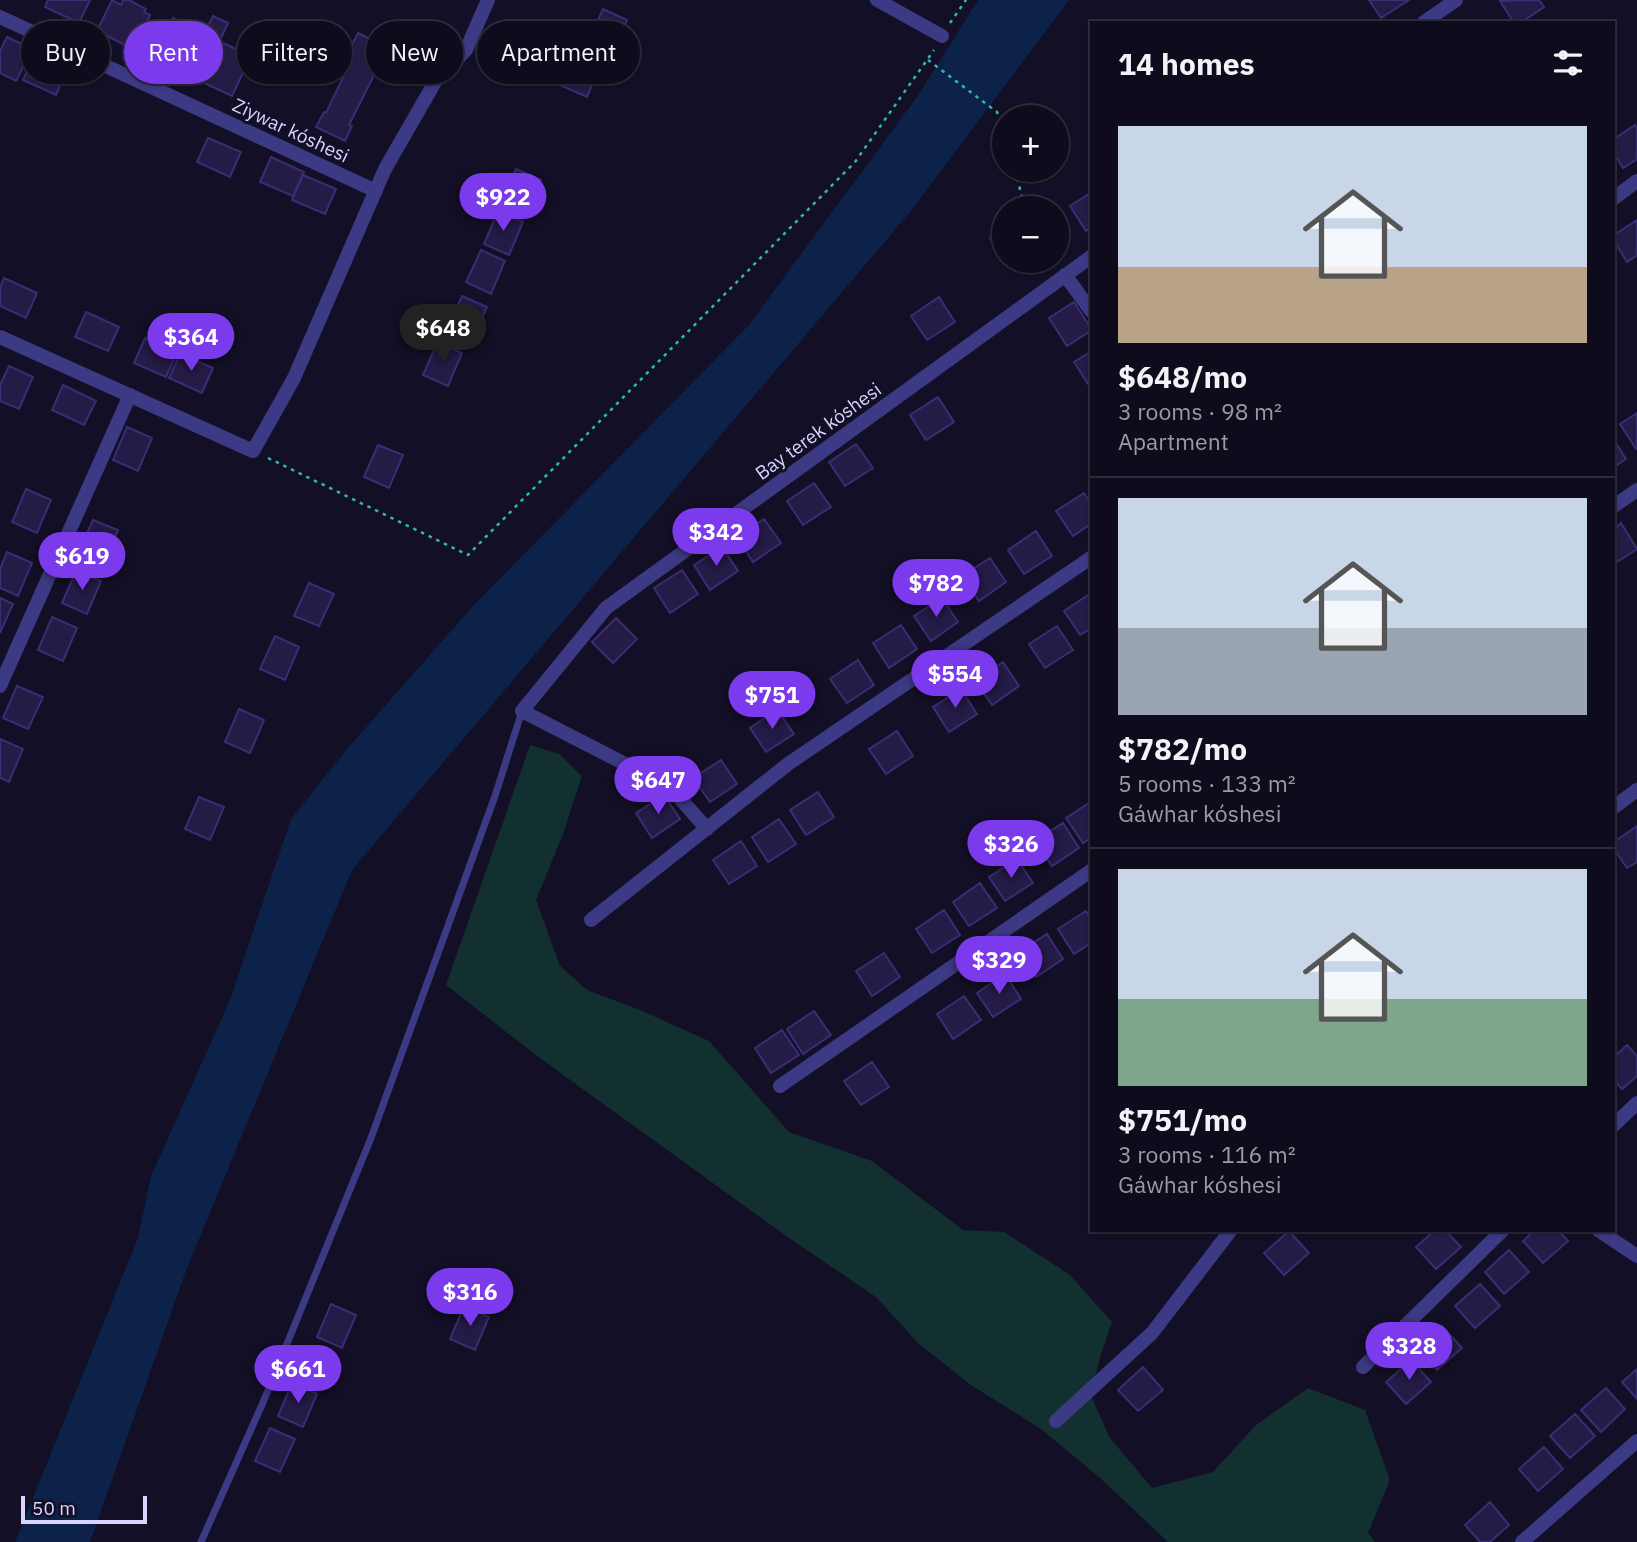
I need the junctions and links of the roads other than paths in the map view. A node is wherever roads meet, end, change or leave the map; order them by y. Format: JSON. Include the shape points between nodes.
{"nodes":[{"id":1,"x":488,"y":0,"type":"edge"},
{"id":2,"x":877,"y":0,"type":"edge"},
{"id":3,"x":1456,"y":0,"type":"edge"},
{"id":4,"x":0,"y":17,"type":"edge"},
{"id":5,"x":1426,"y":21,"type":"edge"},
{"id":6,"x":942,"y":36,"type":"road end"},
{"id":7,"x":1637,"y":181,"type":"edge"},
{"id":8,"x":376,"y":191,"type":"junction"},
{"id":9,"x":1615,"y":197,"type":"edge"},
{"id":10,"x":1090,"y":257,"type":"edge"},
{"id":11,"x":1065,"y":275,"type":"junction"},
{"id":12,"x":1090,"y":309,"type":"edge"},
{"id":13,"x":0,"y":337,"type":"edge"},
{"id":14,"x":130,"y":395,"type":"junction"},
{"id":15,"x":1637,"y":490,"type":"edge"},
{"id":16,"x":1615,"y":505,"type":"edge"},
{"id":17,"x":1090,"y":558,"type":"edge"},
{"id":18,"x":0,"y":686,"type":"edge"},
{"id":19,"x":522,"y":711,"type":"junction"},
{"id":20,"x":1637,"y":790,"type":"edge"},
{"id":21,"x":1615,"y":806,"type":"edge"},
{"id":22,"x":707,"y":829,"type":"junction"},
{"id":23,"x":1090,"y":871,"type":"edge"},
{"id":24,"x":591,"y":920,"type":"dead end"},
{"id":25,"x":780,"y":1086,"type":"dead end"},
{"id":26,"x":1637,"y":1103,"type":"edge"},
{"id":27,"x":1615,"y":1124,"type":"edge"},
{"id":28,"x":1229,"y":1232,"type":"edge"},
{"id":29,"x":1501,"y":1232,"type":"edge"},
{"id":30,"x":1601,"y":1232,"type":"edge"},
{"id":31,"x":1637,"y":1256,"type":"edge"},
{"id":32,"x":1363,"y":1367,"type":"dead end"},
{"id":33,"x":1056,"y":1421,"type":"dead end"},
{"id":34,"x":1637,"y":1441,"type":"edge"},
{"id":35,"x":201,"y":1542,"type":"edge"},
{"id":36,"x":1522,"y":1542,"type":"edge"}],
"edges":[{"from":1,"to":8,"type":"street","via":[[466,50],[435,82]]},
{"from":2,"to":6,"type":"street"},
{"from":3,"to":5,"type":"street"},
{"from":4,"to":8,"type":"street","name":"Ziywar kóshesi"},
{"from":7,"to":9,"type":"street"},
{"from":8,"to":14,"type":"street","via":[[294,379],[253,451]]},
{"from":10,"to":11,"type":"street","name":"Bay terek kóshesi"},
{"from":11,"to":12,"type":"street"},
{"from":11,"to":19,"type":"street","name":"Bay terek kóshesi","via":[[606,608]]},
{"from":13,"to":14,"type":"street"},
{"from":14,"to":18,"type":"street"},
{"from":15,"to":16,"type":"street"},
{"from":17,"to":22,"type":"street","via":[[788,764]]},
{"from":19,"to":22,"type":"street","via":[[670,787]]},
{"from":19,"to":35,"type":"lane","via":[[371,1138]]},
{"from":20,"to":21,"type":"street"},
{"from":22,"to":24,"type":"street"},
{"from":23,"to":25,"type":"street"},
{"from":26,"to":27,"type":"street"},
{"from":28,"to":33,"type":"street","via":[[1152,1333]]},
{"from":29,"to":32,"type":"street"},
{"from":30,"to":31,"type":"street"},
{"from":34,"to":36,"type":"street"}]}
